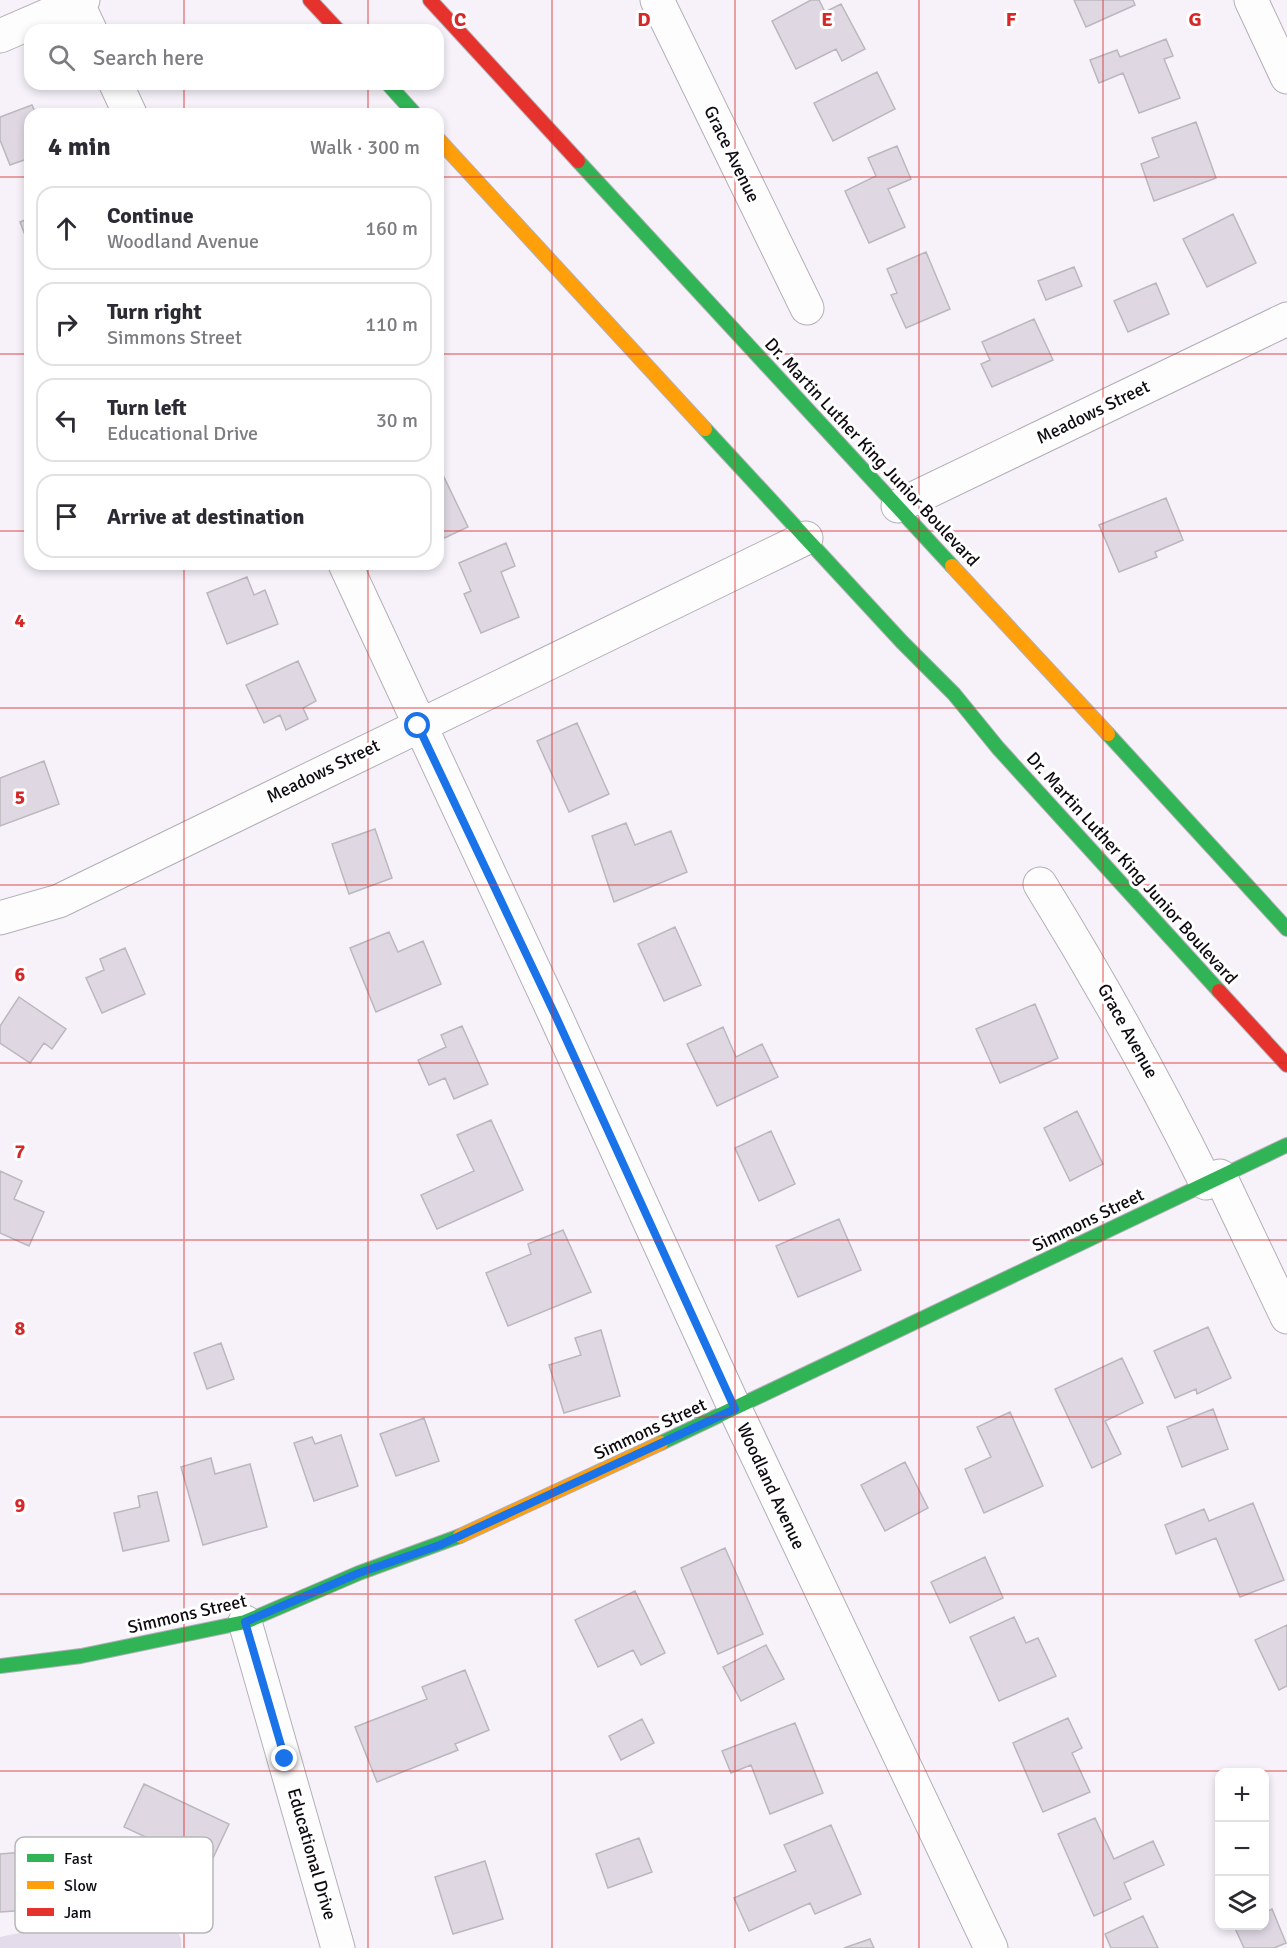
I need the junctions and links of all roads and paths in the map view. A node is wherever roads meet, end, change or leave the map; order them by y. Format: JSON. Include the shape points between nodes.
{"nodes":[{"id":1,"x":310,"y":0,"type":"edge"},
{"id":2,"x":430,"y":0,"type":"edge"},
{"id":3,"x":657,"y":0,"type":"edge"},
{"id":4,"x":1251,"y":0,"type":"edge"},
{"id":5,"x":81,"y":8,"type":"edge"},
{"id":6,"x":35,"y":24,"type":"edge"},
{"id":7,"x":332,"y":24,"type":"edge"},
{"id":8,"x":24,"y":28,"type":"edge"},
{"id":9,"x":0,"y":36,"type":"edge"},
{"id":10,"x":1287,"y":77,"type":"edge"},
{"id":11,"x":119,"y":90,"type":"edge"},
{"id":12,"x":393,"y":90,"type":"edge"},
{"id":13,"x":127,"y":108,"type":"edge"},
{"id":14,"x":410,"y":108,"type":"edge"},
{"id":15,"x":444,"y":146,"type":"edge"},
{"id":16,"x":807,"y":308,"type":"dead end"},
{"id":17,"x":1287,"y":319,"type":"edge"},
{"id":18,"x":898,"y":506,"type":"junction"},
{"id":19,"x":806,"y":538,"type":"junction"},
{"id":20,"x":348,"y":570,"type":"edge"},
{"id":21,"x":418,"y":726,"type":"junction"},
{"id":22,"x":1040,"y":884,"type":"dead end"},
{"id":23,"x":0,"y":918,"type":"edge"},
{"id":24,"x":1287,"y":929,"type":"edge"},
{"id":25,"x":1287,"y":1065,"type":"edge"},
{"id":26,"x":1287,"y":1145,"type":"edge"},
{"id":27,"x":1213,"y":1180,"type":"junction"},
{"id":28,"x":1287,"y":1317,"type":"edge"},
{"id":29,"x":735,"y":1409,"type":"junction"},
{"id":30,"x":245,"y":1622,"type":"junction"},
{"id":31,"x":0,"y":1666,"type":"edge"},
{"id":32,"x":338,"y":1948,"type":"edge"},
{"id":33,"x":991,"y":1948,"type":"edge"}],
"edges":[{"from":1,"to":7,"type":"main road"},
{"from":2,"to":18,"type":"main road","name":"Dr. Martin Luther King Junior Boulevard"},
{"from":3,"to":16,"type":"street","name":"Grace Avenue"},
{"from":4,"to":10,"type":"street"},
{"from":5,"to":6,"type":"street"},
{"from":8,"to":9,"type":"street"},
{"from":11,"to":13,"type":"street"},
{"from":12,"to":14,"type":"main road"},
{"from":15,"to":19,"type":"main road","name":"Dr. Martin Luther King Junior Boulevard"},
{"from":17,"to":18,"type":"street","name":"Meadows Street"},
{"from":18,"to":24,"type":"main road","name":"Dr. Martin Luther King Junior Boulevard"},
{"from":19,"to":21,"type":"street","name":"Meadows Street"},
{"from":19,"to":25,"type":"main road","name":"Dr. Martin Luther King Junior Boulevard","via":[[954,694],[1046,801]]},
{"from":20,"to":21,"type":"street","name":"Woodland Avenue"},
{"from":21,"to":23,"type":"street","name":"Meadows Street","via":[[58,901]]},
{"from":21,"to":29,"type":"street","name":"Woodland Avenue"},
{"from":22,"to":27,"type":"street","name":"Grace Avenue","via":[[1113,1002]]},
{"from":26,"to":27,"type":"main road","name":"Simmons Street"},
{"from":27,"to":28,"type":"street","name":"Grace Avenue"},
{"from":27,"to":29,"type":"main road","name":"Simmons Street"},
{"from":29,"to":30,"type":"main road","name":"Simmons Street","via":[[440,1545],[359,1573]]},
{"from":29,"to":33,"type":"street","name":"Woodland Avenue"},
{"from":30,"to":31,"type":"main road","name":"Simmons Street","via":[[81,1656]]},
{"from":30,"to":32,"type":"street","name":"Educational Drive"}]}
